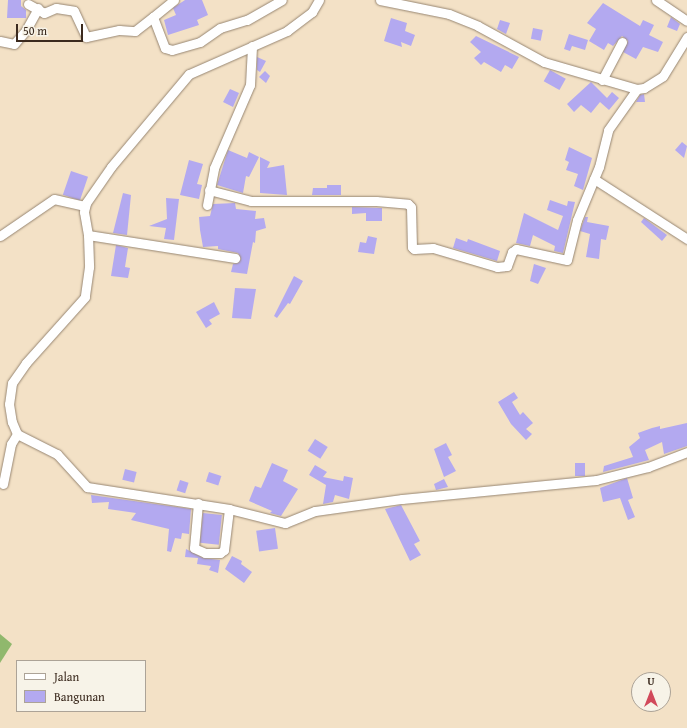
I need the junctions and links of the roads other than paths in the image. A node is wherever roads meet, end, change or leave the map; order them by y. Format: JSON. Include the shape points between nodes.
{"nodes":[{"id":1,"x":174,"y":0,"type":"edge"},
{"id":2,"x":282,"y":0,"type":"edge"},
{"id":3,"x":320,"y":0,"type":"edge"},
{"id":4,"x":380,"y":0,"type":"edge"},
{"id":5,"x":656,"y":0,"type":"edge"},
{"id":6,"x":418,"y":3,"type":"edge"},
{"id":7,"x":28,"y":4,"type":"dead end"},
{"id":8,"x":38,"y":8,"type":"junction"},
{"id":9,"x":153,"y":18,"type":"junction"},
{"id":10,"x":687,"y":21,"type":"edge"},
{"id":11,"x":687,"y":37,"type":"edge"},
{"id":12,"x":0,"y":41,"type":"edge"},
{"id":13,"x":622,"y":42,"type":"dead end"},
{"id":14,"x":252,"y":46,"type":"junction"},
{"id":15,"x":602,"y":80,"type":"junction"},
{"id":16,"x":637,"y":89,"type":"junction"},
{"id":17,"x":594,"y":179,"type":"junction"},
{"id":18,"x":209,"y":190,"type":"junction"},
{"id":19,"x":207,"y":205,"type":"dead end"},
{"id":20,"x":85,"y":206,"type":"junction"},
{"id":21,"x":88,"y":235,"type":"junction"},
{"id":22,"x":0,"y":236,"type":"edge"},
{"id":23,"x":687,"y":239,"type":"edge"},
{"id":24,"x":235,"y":258,"type":"dead end"},
{"id":25,"x":17,"y":434,"type":"junction"},
{"id":26,"x":687,"y":452,"type":"edge"},
{"id":27,"x":3,"y":484,"type":"dead end"},
{"id":28,"x":198,"y":503,"type":"junction"},
{"id":29,"x":230,"y":509,"type":"junction"}],
"edges":[{"from":1,"to":9,"type":"street"},
{"from":2,"to":9,"type":"street","via":[[247,20],[220,28],[200,42],[172,50],[165,48]]},
{"from":3,"to":14,"type":"street","via":[[312,12],[294,27]]},
{"from":4,"to":6,"type":"street"},
{"from":5,"to":10,"type":"street"},
{"from":6,"to":15,"type":"street","via":[[469,22],[544,62]]},
{"from":7,"to":8,"type":"street"},
{"from":8,"to":9,"type":"street","via":[[44,13],[56,8],[74,11],[86,36],[119,30],[135,31]]},
{"from":8,"to":12,"type":"street","via":[[26,30],[14,44]]},
{"from":11,"to":16,"type":"street","via":[[664,76],[644,88]]},
{"from":13,"to":15,"type":"street"},
{"from":14,"to":18,"type":"street","via":[[250,85],[214,168]]},
{"from":14,"to":20,"type":"street","via":[[190,74],[116,162]]},
{"from":15,"to":16,"type":"street"},
{"from":16,"to":17,"type":"street","via":[[608,130]]},
{"from":17,"to":18,"type":"street","via":[[578,220],[567,259],[516,250],[512,252],[508,265],[503,268],[483,265],[433,248],[414,249],[411,207],[408,204],[376,201],[251,201]]},
{"from":17,"to":23,"type":"street"},
{"from":18,"to":19,"type":"street"},
{"from":20,"to":21,"type":"street"},
{"from":20,"to":22,"type":"street","via":[[54,199]]},
{"from":21,"to":24,"type":"street"},
{"from":21,"to":25,"type":"street","via":[[84,300],[26,362],[11,387],[10,416]]},
{"from":25,"to":27,"type":"street","via":[[11,444]]},
{"from":25,"to":28,"type":"street","via":[[57,454],[87,486]]},
{"from":26,"to":29,"type":"street","via":[[648,467],[596,480],[402,499],[315,511],[287,523]]},
{"from":28,"to":29,"type":"street"},
{"from":28,"to":29,"type":"street","via":[[194,548],[205,553],[220,553],[224,550]]}]}
